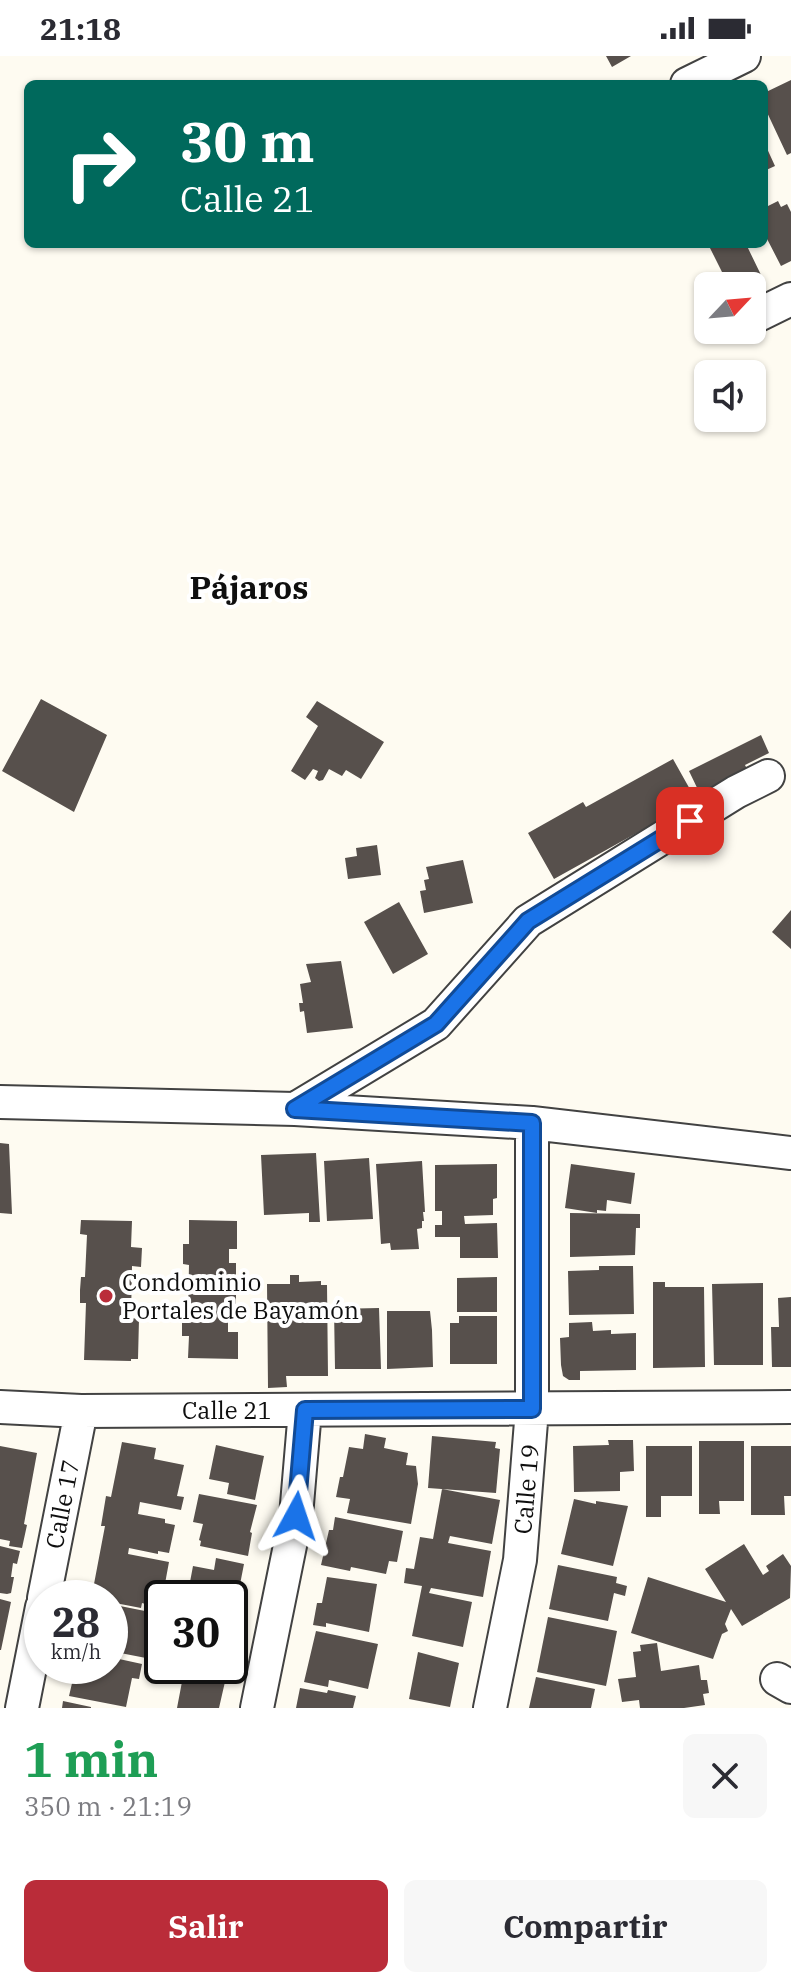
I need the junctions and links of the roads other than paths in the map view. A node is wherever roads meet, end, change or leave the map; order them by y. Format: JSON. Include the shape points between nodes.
{"nodes":[{"id":1,"x":744,"y":56,"type":"edge"},
{"id":2,"x":695,"y":80,"type":"edge"},
{"id":3,"x":791,"y":299,"type":"edge"},
{"id":4,"x":766,"y":311,"type":"edge"},
{"id":5,"x":768,"y":776,"type":"dead end"},
{"id":6,"x":0,"y":1102,"type":"edge"},
{"id":7,"x":295,"y":1109,"type":"junction"},
{"id":8,"x":532,"y":1123,"type":"junction"},
{"id":9,"x":791,"y":1153,"type":"edge"},
{"id":10,"x":0,"y":1407,"type":"edge"},
{"id":11,"x":791,"y":1407,"type":"edge"},
{"id":12,"x":532,"y":1409,"type":"junction"},
{"id":13,"x":305,"y":1410,"type":"junction"},
{"id":14,"x":81,"y":1411,"type":"junction"},
{"id":15,"x":48,"y":1580,"type":"edge"},
{"id":16,"x":27,"y":1684,"type":"edge"},
{"id":17,"x":22,"y":1708,"type":"edge"},
{"id":18,"x":257,"y":1708,"type":"edge"},
{"id":19,"x":490,"y":1708,"type":"edge"}],
"edges":[{"from":1,"to":2,"type":"street"},
{"from":3,"to":4,"type":"street"},
{"from":5,"to":7,"type":"street","via":[[528,921],[436,1024]]},
{"from":6,"to":7,"type":"street"},
{"from":7,"to":8,"type":"street"},
{"from":8,"to":9,"type":"street"},
{"from":8,"to":12,"type":"street","name":"Calle 19"},
{"from":10,"to":14,"type":"street","name":"Calle 21"},
{"from":11,"to":12,"type":"street","name":"Calle 21"},
{"from":12,"to":13,"type":"street","name":"Calle 21"},
{"from":12,"to":19,"type":"street","name":"Calle 19","via":[[520,1560]]},
{"from":13,"to":14,"type":"street","name":"Calle 21"},
{"from":13,"to":18,"type":"street","via":[[296,1516]]},
{"from":14,"to":15,"type":"street","name":"Calle 17"},
{"from":16,"to":17,"type":"street"}]}
